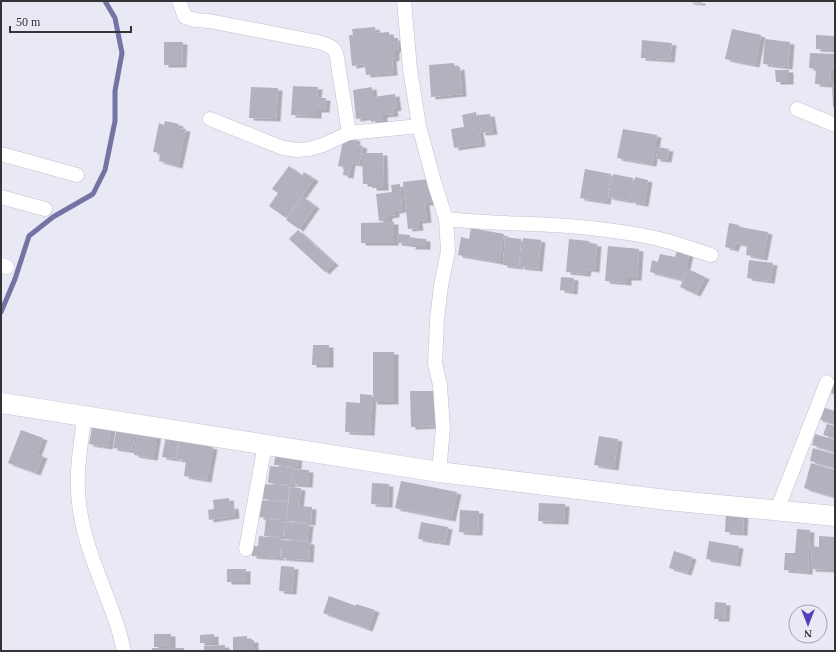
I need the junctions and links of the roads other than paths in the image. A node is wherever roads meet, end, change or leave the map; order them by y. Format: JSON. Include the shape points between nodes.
{"nodes":[{"id":1,"x":179,"y":1,"type":"edge"},
{"id":2,"x":404,"y":1,"type":"edge"},
{"id":3,"x":797,"y":109,"type":"dead end"},
{"id":4,"x":210,"y":119,"type":"dead end"},
{"id":5,"x":419,"y":126,"type":"junction"},
{"id":6,"x":835,"y":126,"type":"edge"},
{"id":7,"x":349,"y":133,"type":"junction"},
{"id":8,"x":1,"y":154,"type":"edge"},
{"id":9,"x":77,"y":175,"type":"dead end"},
{"id":10,"x":1,"y":197,"type":"edge"},
{"id":11,"x":45,"y":209,"type":"dead end"},
{"id":12,"x":446,"y":219,"type":"junction"},
{"id":13,"x":711,"y":255,"type":"dead end"},
{"id":14,"x":827,"y":382,"type":"dead end"},
{"id":15,"x":1,"y":403,"type":"edge"},
{"id":16,"x":84,"y":416,"type":"junction"},
{"id":17,"x":265,"y":444,"type":"junction"},
{"id":18,"x":439,"y":472,"type":"junction"},
{"id":19,"x":777,"y":510,"type":"junction"},
{"id":20,"x":835,"y":516,"type":"edge"},
{"id":21,"x":246,"y":549,"type":"dead end"},
{"id":22,"x":124,"y":651,"type":"edge"}],
"edges":[{"from":1,"to":7,"type":"street","via":[[185,17],[318,42],[333,48],[337,53]]},
{"from":2,"to":5,"type":"street","via":[[410,69]]},
{"from":3,"to":6,"type":"street"},
{"from":4,"to":7,"type":"street","via":[[283,148],[297,150],[323,146]]},
{"from":5,"to":7,"type":"street"},
{"from":5,"to":12,"type":"street"},
{"from":8,"to":9,"type":"street"},
{"from":10,"to":11,"type":"street"},
{"from":12,"to":13,"type":"street","via":[[543,224],[617,232],[672,242]]},
{"from":12,"to":18,"type":"street","via":[[448,251],[438,306],[435,364],[440,385],[443,428]]},
{"from":14,"to":19,"type":"street"},
{"from":15,"to":16,"type":"street"},
{"from":16,"to":17,"type":"street"},
{"from":16,"to":22,"type":"street","via":[[78,460],[81,520]]},
{"from":17,"to":18,"type":"street"},
{"from":17,"to":21,"type":"street"},
{"from":18,"to":19,"type":"street","via":[[667,500]]},
{"from":19,"to":20,"type":"street"}]}
